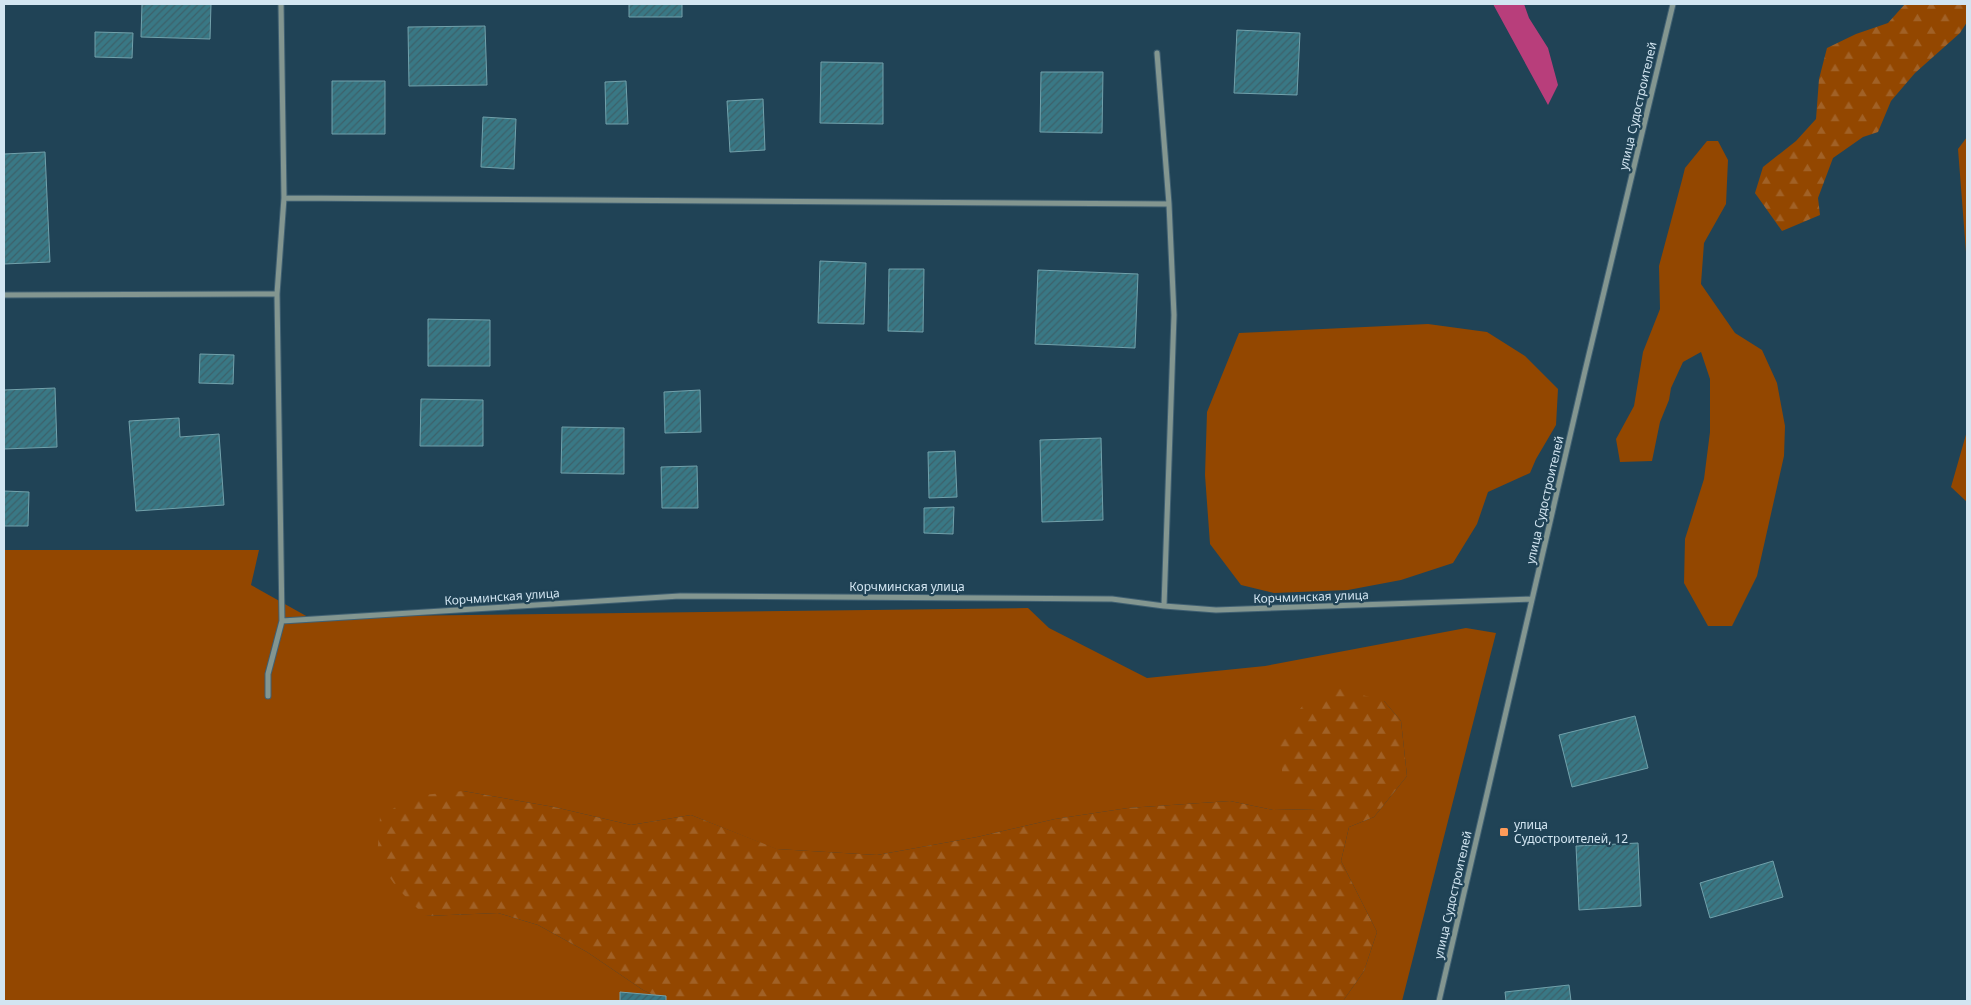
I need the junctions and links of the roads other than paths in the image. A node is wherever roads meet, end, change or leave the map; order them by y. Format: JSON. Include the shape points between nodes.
{"nodes":[{"id":1,"x":281,"y":4,"type":"edge"},
{"id":2,"x":1672,"y":4,"type":"edge"},
{"id":3,"x":1157,"y":53,"type":"dead end"},
{"id":4,"x":284,"y":198,"type":"junction"},
{"id":5,"x":1169,"y":204,"type":"junction"},
{"id":6,"x":277,"y":294,"type":"junction"},
{"id":7,"x":4,"y":295,"type":"edge"},
{"id":8,"x":1532,"y":599,"type":"junction"},
{"id":9,"x":1164,"y":606,"type":"junction"},
{"id":10,"x":282,"y":621,"type":"junction"},
{"id":11,"x":268,"y":696,"type":"dead end"},
{"id":12,"x":1439,"y":1001,"type":"edge"}],
"edges":[{"from":1,"to":4,"type":"street"},
{"from":2,"to":8,"type":"street","name":"улица Судостроителей"},
{"from":3,"to":5,"type":"street"},
{"from":4,"to":5,"type":"street"},
{"from":4,"to":6,"type":"street"},
{"from":5,"to":9,"type":"street","via":[[1174,315]]},
{"from":6,"to":7,"type":"street"},
{"from":6,"to":10,"type":"street"},
{"from":8,"to":9,"type":"street","name":"Корчминская улица","via":[[1216,610]]},
{"from":8,"to":12,"type":"street","name":"улица Судостроителей"},
{"from":9,"to":10,"type":"street","name":"Корчминская улица","via":[[1112,599],[680,596]]},
{"from":10,"to":11,"type":"street","via":[[268,674]]}]}
